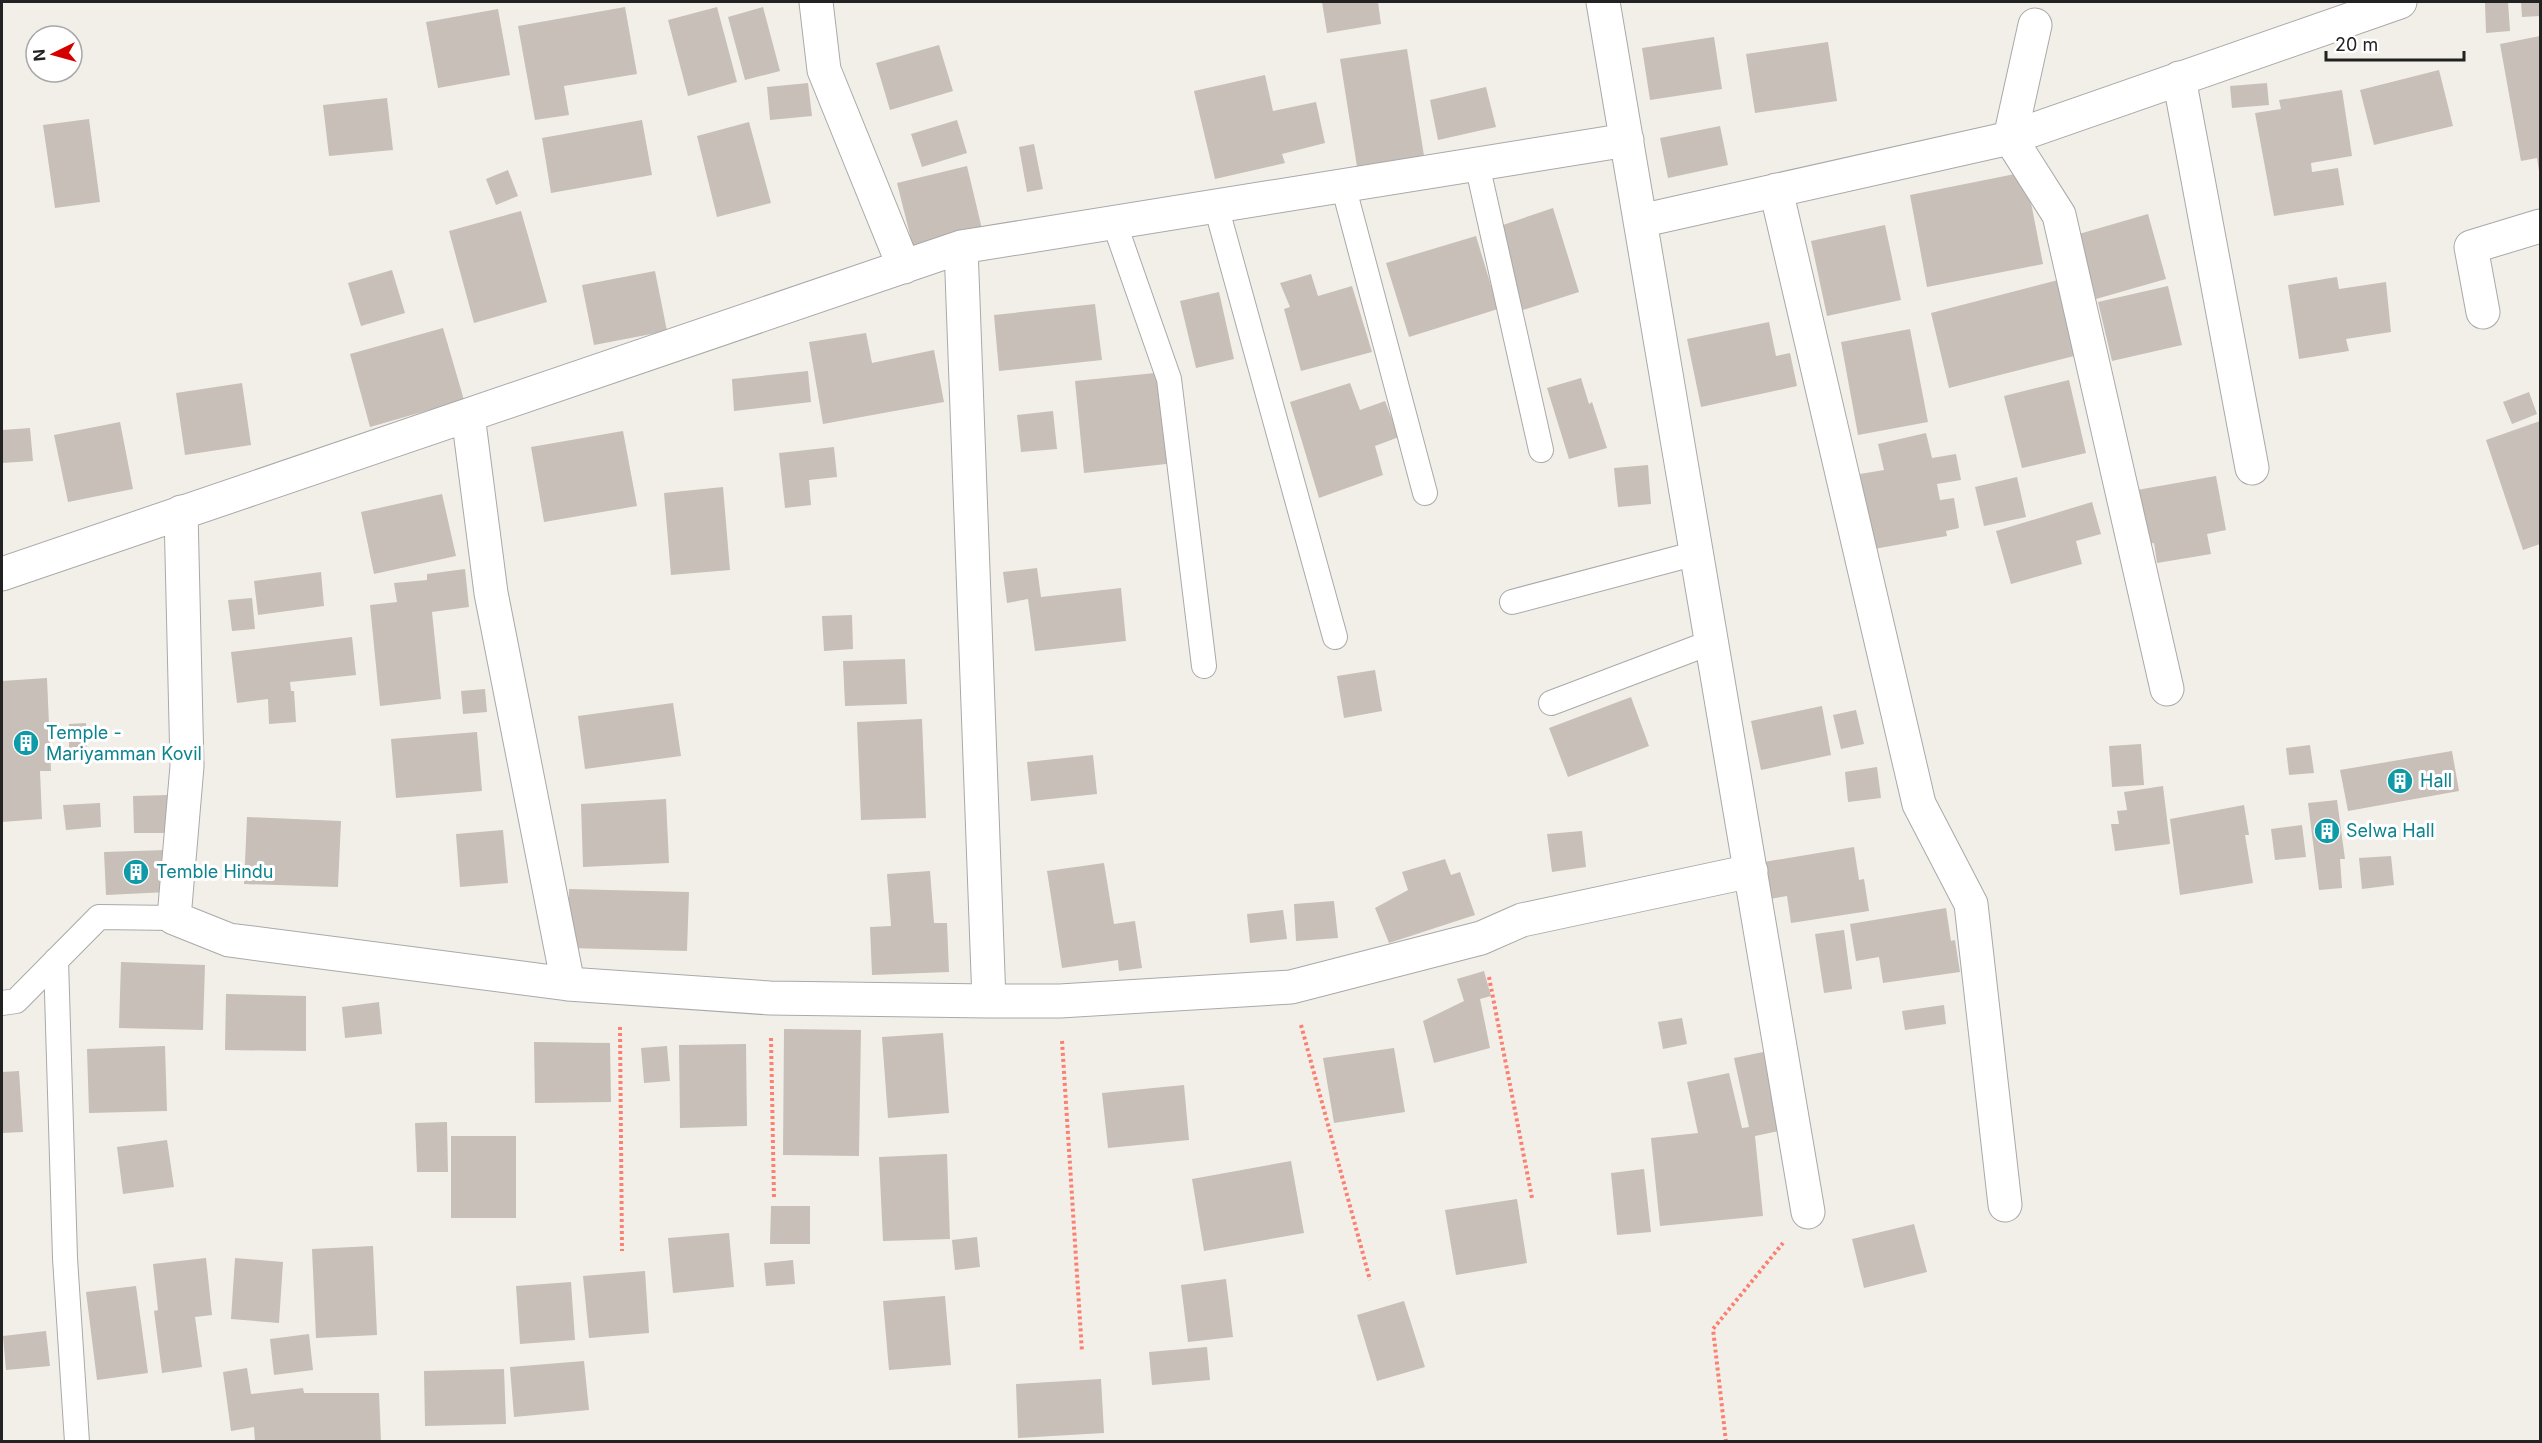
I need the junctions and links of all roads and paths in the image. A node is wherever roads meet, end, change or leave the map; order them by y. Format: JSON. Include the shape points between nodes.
{"nodes":[{"id":1,"x":816,"y":2,"type":"edge"},
{"id":2,"x":1603,"y":2,"type":"edge"},
{"id":3,"x":2400,"y":2,"type":"edge"},
{"id":4,"x":2035,"y":25,"type":"dead end"},
{"id":5,"x":2179,"y":78,"type":"junction"},
{"id":6,"x":2010,"y":138,"type":"junction"},
{"id":7,"x":1627,"y":140,"type":"junction"},
{"id":8,"x":1477,"y":164,"type":"junction"},
{"id":9,"x":1343,"y":185,"type":"junction"},
{"id":10,"x":1776,"y":190,"type":"junction"},
{"id":11,"x":1216,"y":206,"type":"junction"},
{"id":12,"x":1640,"y":221,"type":"junction"},
{"id":13,"x":1114,"y":222,"type":"junction"},
{"id":14,"x":2541,"y":226,"type":"edge"},
{"id":15,"x":961,"y":247,"type":"junction"},
{"id":16,"x":904,"y":267,"type":"junction"},
{"id":17,"x":2482,"y":312,"type":"dead end"},
{"id":18,"x":468,"y":415,"type":"junction"},
{"id":19,"x":1541,"y":450,"type":"dead end"},
{"id":20,"x":2252,"y":468,"type":"dead end"},
{"id":21,"x":1425,"y":493,"type":"dead end"},
{"id":22,"x":181,"y":512,"type":"junction"},
{"id":23,"x":1697,"y":553,"type":"junction"},
{"id":24,"x":2,"y":574,"type":"edge"},
{"id":25,"x":1512,"y":602,"type":"dead end"},
{"id":26,"x":1335,"y":637,"type":"dead end"},
{"id":27,"x":1712,"y":642,"type":"junction"},
{"id":28,"x":1204,"y":666,"type":"dead end"},
{"id":29,"x":2167,"y":689,"type":"dead end"},
{"id":30,"x":1551,"y":703,"type":"dead end"},
{"id":31,"x":1751,"y":871,"type":"junction"},
{"id":32,"x":174,"y":918,"type":"junction"},
{"id":33,"x":1481,"y":938,"type":"junction"},
{"id":34,"x":56,"y":960,"type":"junction"},
{"id":35,"x":568,"y":984,"type":"junction"},
{"id":36,"x":1291,"y":987,"type":"junction"},
{"id":37,"x":619,"y":988,"type":"junction"},
{"id":38,"x":770,"y":998,"type":"junction"},
{"id":39,"x":989,"y":1001,"type":"junction"},
{"id":40,"x":1060,"y":1001,"type":"junction"},
{"id":41,"x":2,"y":1003,"type":"edge"},
{"id":42,"x":774,"y":1198,"type":"dead end"},
{"id":43,"x":1532,"y":1198,"type":"dead end"},
{"id":44,"x":2005,"y":1205,"type":"dead end"},
{"id":45,"x":1808,"y":1212,"type":"joint"},
{"id":46,"x":622,"y":1251,"type":"dead end"},
{"id":47,"x":1370,"y":1280,"type":"dead end"},
{"id":48,"x":1082,"y":1353,"type":"dead end"},
{"id":49,"x":77,"y":1442,"type":"edge"},
{"id":50,"x":1726,"y":1442,"type":"edge"}],
"edges":[{"from":1,"to":16,"type":"street","via":[[824,70]]},
{"from":2,"to":7,"type":"street"},
{"from":3,"to":5,"type":"street"},
{"from":4,"to":6,"type":"street"},
{"from":5,"to":6,"type":"street"},
{"from":5,"to":20,"type":"street"},
{"from":6,"to":10,"type":"street"},
{"from":6,"to":29,"type":"street","via":[[2059,215]]},
{"from":7,"to":8,"type":"street"},
{"from":7,"to":12,"type":"street"},
{"from":8,"to":9,"type":"street"},
{"from":8,"to":19,"type":"lane"},
{"from":9,"to":11,"type":"street"},
{"from":9,"to":21,"type":"lane"},
{"from":10,"to":12,"type":"street"},
{"from":10,"to":44,"type":"street","via":[[1919,804],[1971,904]]},
{"from":11,"to":13,"type":"street"},
{"from":11,"to":26,"type":"lane"},
{"from":12,"to":23,"type":"street"},
{"from":13,"to":15,"type":"street"},
{"from":13,"to":28,"type":"lane","via":[[1169,379]]},
{"from":14,"to":17,"type":"street","via":[[2471,246]]},
{"from":15,"to":16,"type":"street"},
{"from":15,"to":39,"type":"street"},
{"from":16,"to":18,"type":"street"},
{"from":18,"to":22,"type":"street"},
{"from":18,"to":35,"type":"street","via":[[491,593]]},
{"from":22,"to":24,"type":"street"},
{"from":22,"to":32,"type":"street","via":[[187,766]]},
{"from":23,"to":25,"type":"lane"},
{"from":23,"to":27,"type":"street"},
{"from":27,"to":30,"type":"lane"},
{"from":27,"to":31,"type":"street"},
{"from":31,"to":33,"type":"street","via":[[1522,920]]},
{"from":31,"to":45,"type":"street"},
{"from":32,"to":34,"type":"lane","via":[[99,917]]},
{"from":32,"to":35,"type":"street","via":[[229,940]]},
{"from":33,"to":36,"type":"street"},
{"from":33,"to":43,"type":"path"},
{"from":34,"to":41,"type":"lane","via":[[16,1001]]},
{"from":34,"to":49,"type":"lane"},
{"from":35,"to":37,"type":"street"},
{"from":36,"to":40,"type":"street"},
{"from":36,"to":47,"type":"path"},
{"from":37,"to":38,"type":"street"},
{"from":37,"to":46,"type":"path"},
{"from":38,"to":39,"type":"street"},
{"from":38,"to":42,"type":"path"},
{"from":39,"to":40,"type":"street"},
{"from":40,"to":48,"type":"path"},
{"from":45,"to":50,"type":"path","via":[[1713,1329]]}]}
